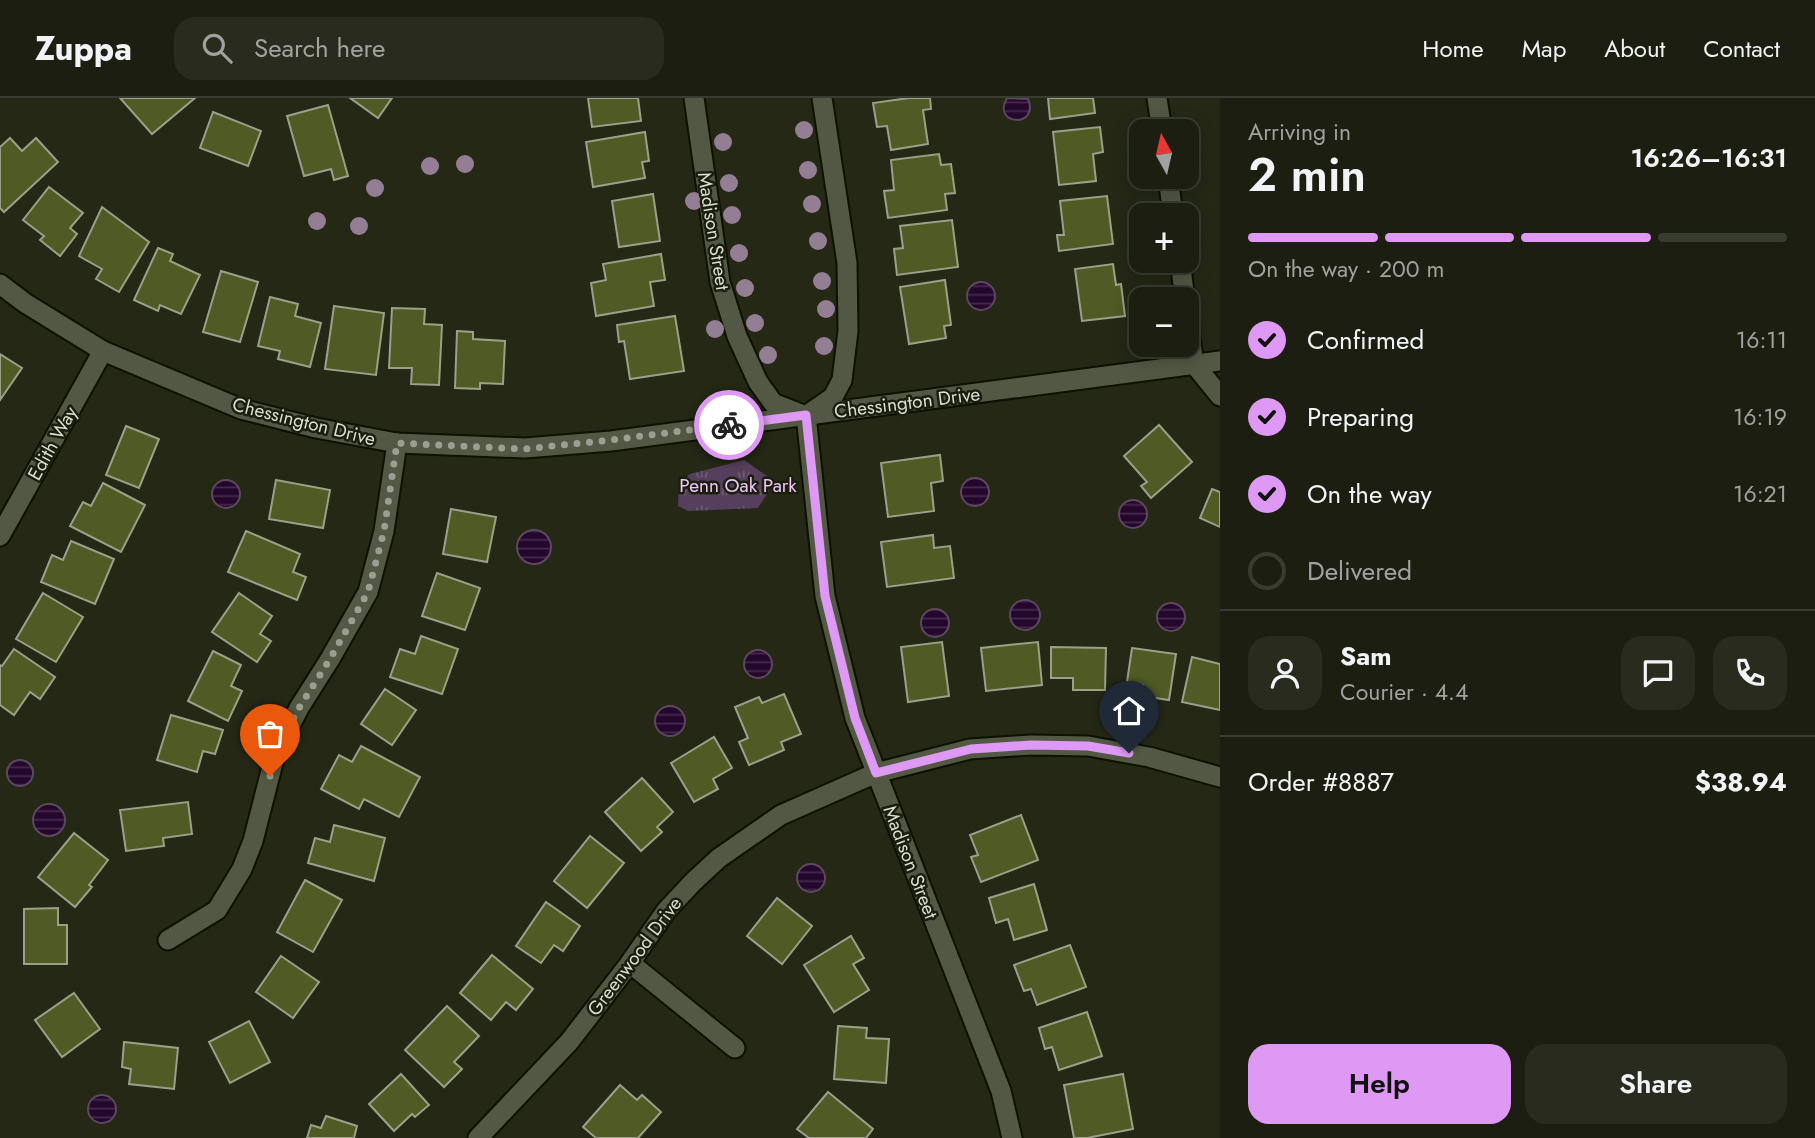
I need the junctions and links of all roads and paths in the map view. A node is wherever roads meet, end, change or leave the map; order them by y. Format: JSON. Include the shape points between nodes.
{"nodes":[{"id":1,"x":694,"y":98,"type":"edge"},
{"id":2,"x":822,"y":98,"type":"edge"},
{"id":3,"x":1157,"y":98,"type":"edge"},
{"id":4,"x":1160,"y":119,"type":"edge"},
{"id":5,"x":0,"y":284,"type":"edge"},
{"id":6,"x":103,"y":351,"type":"junction"},
{"id":7,"x":1193,"y":357,"type":"edge"},
{"id":8,"x":1220,"y":361,"type":"edge"},
{"id":9,"x":1194,"y":364,"type":"junction"},
{"id":10,"x":1220,"y":396,"type":"edge"},
{"id":11,"x":806,"y":415,"type":"junction"},
{"id":12,"x":397,"y":443,"type":"junction"},
{"id":13,"x":0,"y":536,"type":"edge"},
{"id":14,"x":876,"y":773,"type":"junction"},
{"id":15,"x":1220,"y":777,"type":"edge"},
{"id":16,"x":168,"y":940,"type":"dead end"},
{"id":17,"x":630,"y":963,"type":"junction"},
{"id":18,"x":735,"y":1048,"type":"dead end"},
{"id":19,"x":478,"y":1138,"type":"edge"},
{"id":20,"x":1012,"y":1138,"type":"edge"}],
"edges":[{"from":1,"to":11,"type":"street","name":"Madison Street","via":[[720,282],[737,336],[773,404]]},
{"from":2,"to":11,"type":"street","via":[[847,263],[848,331],[842,380],[833,397]]},
{"from":3,"to":4,"type":"street"},
{"from":5,"to":6,"type":"street","name":"Chessington Drive"},
{"from":6,"to":12,"type":"street","name":"Chessington Drive","via":[[241,409]]},
{"from":6,"to":13,"type":"street","name":"Edith Way"},
{"from":7,"to":9,"type":"street"},
{"from":8,"to":9,"type":"street","name":"Chessington Drive"},
{"from":9,"to":10,"type":"street"},
{"from":9,"to":11,"type":"street","name":"Chessington Drive"},
{"from":11,"to":12,"type":"street","name":"Chessington Drive","via":[[524,449]]},
{"from":11,"to":14,"type":"street","name":"Madison Street","via":[[825,596],[855,718]]},
{"from":12,"to":16,"type":"street","via":[[384,531],[368,592],[275,755],[242,869],[216,911]]},
{"from":14,"to":15,"type":"street","name":"Greenwood Drive","via":[[971,749],[1031,745],[1088,746]]},
{"from":14,"to":17,"type":"street","name":"Greenwood Drive","via":[[781,815],[719,858],[666,911]]},
{"from":14,"to":20,"type":"street","name":"Madison Street","via":[[1001,1091]]},
{"from":17,"to":18,"type":"street"},
{"from":17,"to":19,"type":"street","name":"Greenwood Drive","via":[[569,1042]]}]}
